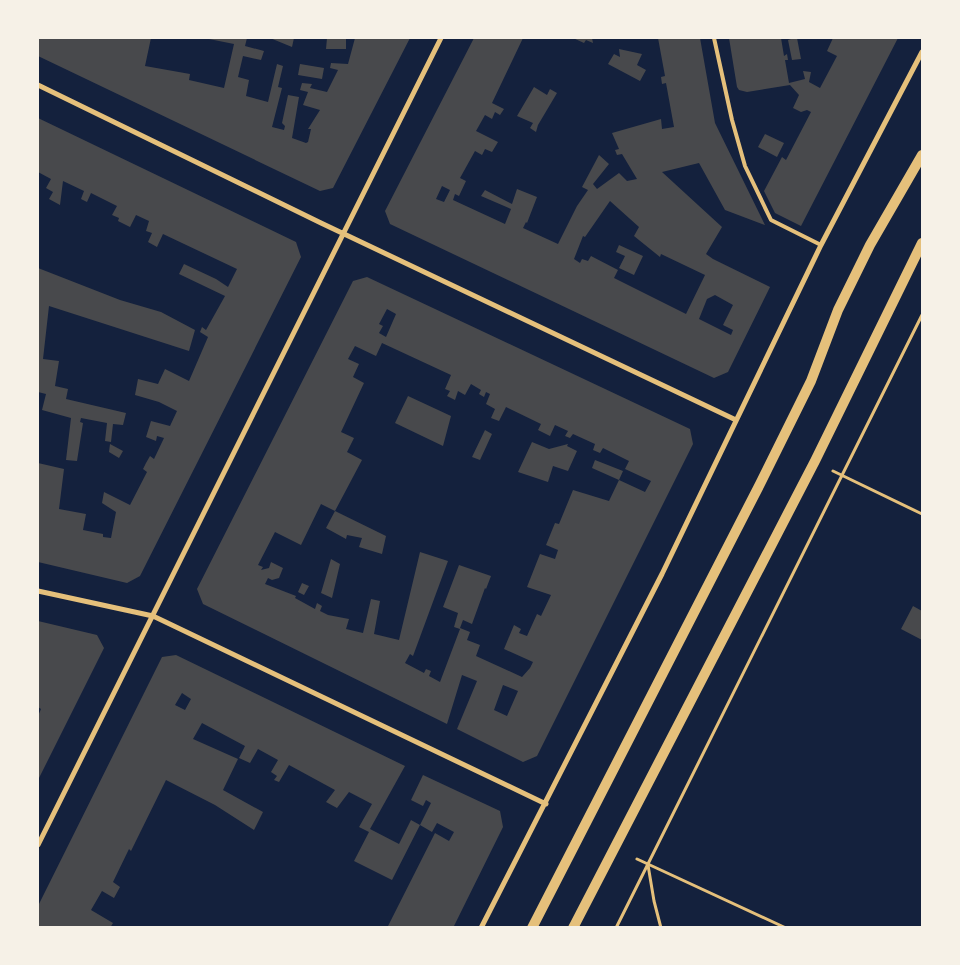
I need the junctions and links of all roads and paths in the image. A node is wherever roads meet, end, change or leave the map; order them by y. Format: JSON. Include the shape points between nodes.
{"nodes":[{"id":1,"x":441,"y":38,"type":"edge"},
{"id":2,"x":714,"y":38,"type":"edge"},
{"id":3,"x":922,"y":52,"type":"edge"},
{"id":4,"x":38,"y":85,"type":"edge"},
{"id":5,"x":922,"y":155,"type":"edge"},
{"id":6,"x":343,"y":234,"type":"junction"},
{"id":7,"x":922,"y":243,"type":"edge"},
{"id":8,"x":821,"y":246,"type":"junction"},
{"id":9,"x":922,"y":315,"type":"edge"},
{"id":10,"x":736,"y":420,"type":"junction"},
{"id":11,"x":832,"y":470,"type":"dead end"},
{"id":12,"x":843,"y":476,"type":"junction"},
{"id":13,"x":922,"y":514,"type":"edge"},
{"id":14,"x":38,"y":591,"type":"edge"},
{"id":15,"x":153,"y":616,"type":"junction"},
{"id":16,"x":546,"y":804,"type":"junction"},
{"id":17,"x":38,"y":845,"type":"edge"},
{"id":18,"x":637,"y":859,"type":"dead end"},
{"id":19,"x":648,"y":864,"type":"junction"},
{"id":20,"x":481,"y":928,"type":"edge"},
{"id":21,"x":532,"y":928,"type":"edge"},
{"id":22,"x":573,"y":928,"type":"edge"},
{"id":23,"x":616,"y":928,"type":"edge"},
{"id":24,"x":661,"y":928,"type":"edge"},
{"id":25,"x":786,"y":928,"type":"edge"}],
"edges":[{"from":1,"to":6,"type":"street"},
{"from":2,"to":8,"type":"lane","via":[[745,166],[771,220]]},
{"from":3,"to":8,"type":"street"},
{"from":4,"to":6,"type":"street"},
{"from":5,"to":21,"type":"main road","via":[[870,245],[838,310],[811,381]]},
{"from":6,"to":10,"type":"street"},
{"from":6,"to":15,"type":"street"},
{"from":7,"to":22,"type":"main road","via":[[815,462]]},
{"from":8,"to":10,"type":"street"},
{"from":9,"to":12,"type":"path"},
{"from":10,"to":16,"type":"street"},
{"from":11,"to":12,"type":"path"},
{"from":12,"to":13,"type":"path"},
{"from":12,"to":19,"type":"path"},
{"from":14,"to":15,"type":"street"},
{"from":15,"to":16,"type":"street"},
{"from":15,"to":17,"type":"street"},
{"from":16,"to":20,"type":"street"},
{"from":18,"to":19,"type":"path"},
{"from":19,"to":23,"type":"path"},
{"from":19,"to":24,"type":"path"},
{"from":19,"to":25,"type":"path"}]}
